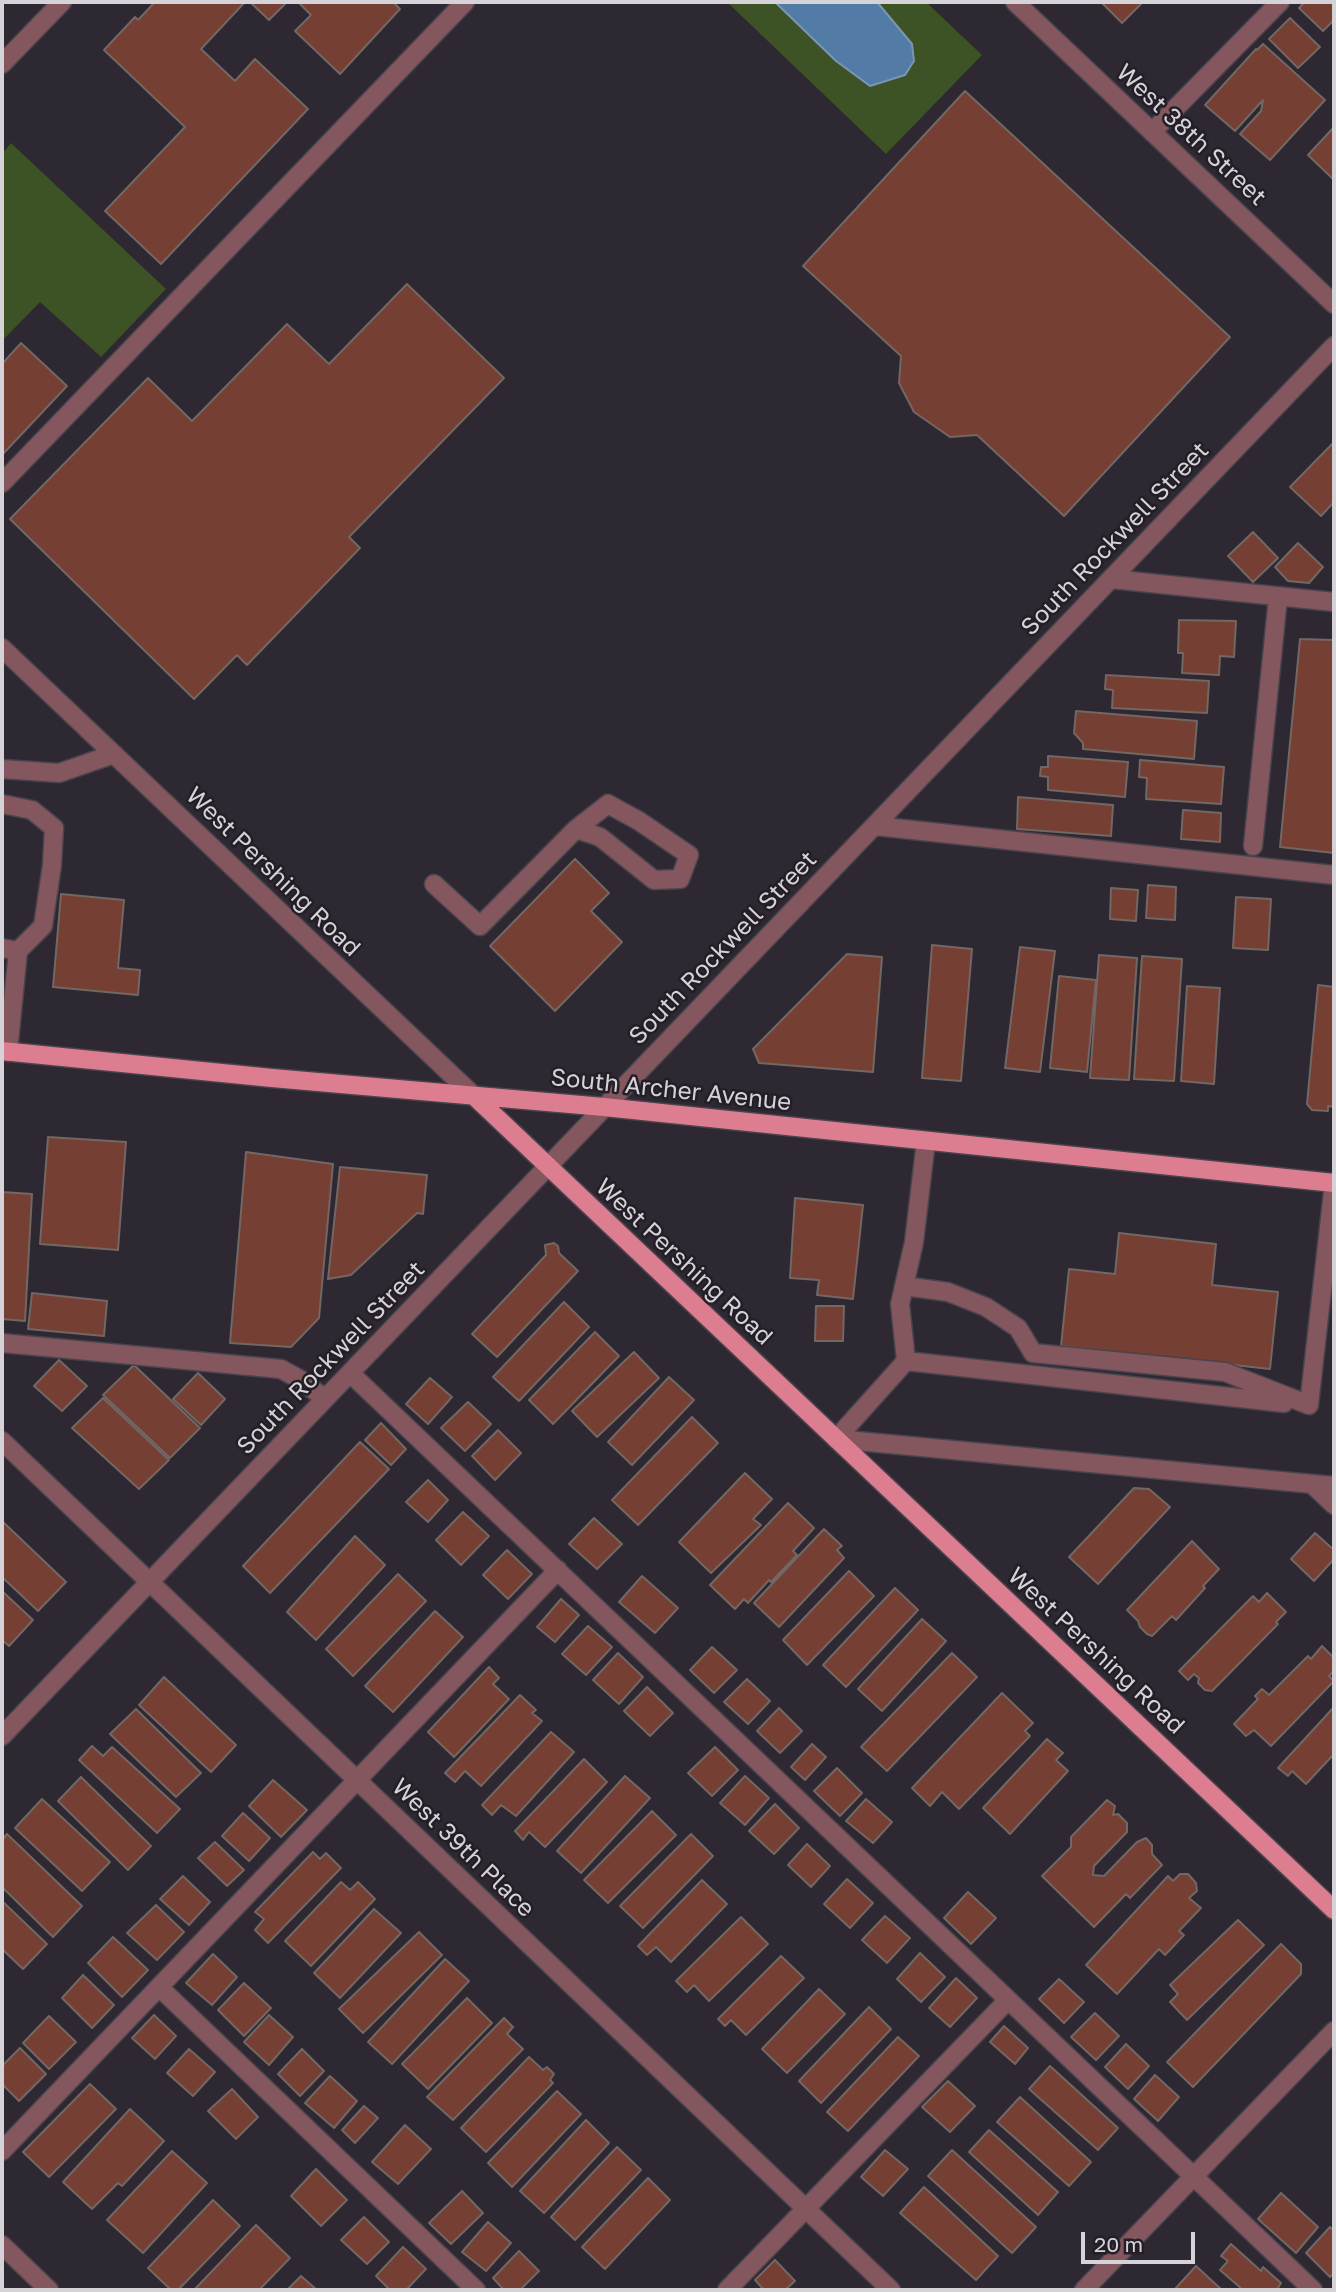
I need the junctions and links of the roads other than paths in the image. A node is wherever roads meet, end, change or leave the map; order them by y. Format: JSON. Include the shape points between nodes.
{"nodes":[{"id":1,"x":62,"y":2,"type":"edge"},
{"id":2,"x":465,"y":2,"type":"edge"},
{"id":3,"x":1015,"y":2,"type":"edge"},
{"id":4,"x":1280,"y":2,"type":"edge"},
{"id":5,"x":2,"y":64,"type":"edge"},
{"id":6,"x":1152,"y":132,"type":"junction"},
{"id":7,"x":1334,"y":304,"type":"edge"},
{"id":8,"x":1334,"y":346,"type":"edge"},
{"id":9,"x":2,"y":483,"type":"edge"},
{"id":10,"x":1111,"y":579,"type":"junction"},
{"id":11,"x":1279,"y":597,"type":"junction"},
{"id":12,"x":1334,"y":603,"type":"edge"},
{"id":13,"x":2,"y":648,"type":"edge"},
{"id":14,"x":114,"y":754,"type":"junction"},
{"id":15,"x":2,"y":769,"type":"edge"},
{"id":16,"x":2,"y":804,"type":"edge"},
{"id":17,"x":874,"y":825,"type":"junction"},
{"id":18,"x":576,"y":829,"type":"junction"},
{"id":19,"x":1253,"y":846,"type":"dead end"},
{"id":20,"x":1334,"y":875,"type":"edge"},
{"id":21,"x":434,"y":884,"type":"dead end"},
{"id":22,"x":10,"y":949,"type":"edge"},
{"id":23,"x":5,"y":1051,"type":"edge"},
{"id":24,"x":474,"y":1096,"type":"junction"},
{"id":25,"x":604,"y":1107,"type":"junction"},
{"id":26,"x":926,"y":1141,"type":"junction"},
{"id":27,"x":548,"y":1166,"type":"junction"},
{"id":28,"x":1334,"y":1183,"type":"edge"},
{"id":29,"x":904,"y":1286,"type":"junction"},
{"id":30,"x":2,"y":1343,"type":"edge"},
{"id":31,"x":906,"y":1361,"type":"junction"},
{"id":32,"x":350,"y":1373,"type":"junction"},
{"id":33,"x":325,"y":1399,"type":"junction"},
{"id":34,"x":1309,"y":1405,"type":"junction"},
{"id":35,"x":836,"y":1438,"type":"junction"},
{"id":36,"x":2,"y":1441,"type":"edge"},
{"id":37,"x":1313,"y":1485,"type":"junction"},
{"id":38,"x":1334,"y":1486,"type":"edge"},
{"id":39,"x":1334,"y":1506,"type":"edge"},
{"id":40,"x":558,"y":1570,"type":"junction"},
{"id":41,"x":149,"y":1583,"type":"junction"},
{"id":42,"x":2,"y":1736,"type":"edge"},
{"id":43,"x":357,"y":1781,"type":"junction"},
{"id":44,"x":1334,"y":1910,"type":"edge"},
{"id":45,"x":159,"y":1987,"type":"junction"},
{"id":46,"x":1008,"y":2000,"type":"junction"},
{"id":47,"x":1334,"y":2031,"type":"edge"},
{"id":48,"x":2,"y":2151,"type":"edge"},
{"id":49,"x":1194,"y":2176,"type":"junction"},
{"id":50,"x":806,"y":2209,"type":"junction"},
{"id":51,"x":2,"y":2245,"type":"edge"},
{"id":52,"x":49,"y":2290,"type":"edge"},
{"id":53,"x":476,"y":2290,"type":"edge"},
{"id":54,"x":727,"y":2290,"type":"edge"},
{"id":55,"x":891,"y":2290,"type":"edge"},
{"id":56,"x":1084,"y":2290,"type":"edge"},
{"id":57,"x":1313,"y":2290,"type":"edge"}],
"edges":[{"from":1,"to":5,"type":"street"},
{"from":2,"to":9,"type":"street"},
{"from":3,"to":6,"type":"street","name":"West 38th Street"},
{"from":4,"to":6,"type":"street"},
{"from":6,"to":7,"type":"street","name":"West 38th Street"},
{"from":8,"to":10,"type":"street","name":"South Rockwell Street"},
{"from":10,"to":11,"type":"street"},
{"from":10,"to":17,"type":"street","name":"South Rockwell Street"},
{"from":11,"to":12,"type":"street"},
{"from":11,"to":19,"type":"street"},
{"from":13,"to":14,"type":"street","name":"West Pershing Road"},
{"from":14,"to":15,"type":"street","via":[[59,773]]},
{"from":14,"to":24,"type":"street","name":"West Pershing Road"},
{"from":16,"to":22,"type":"street","via":[[32,810],[54,828],[43,926]]},
{"from":17,"to":20,"type":"street"},
{"from":17,"to":25,"type":"street","name":"South Rockwell Street"},
{"from":18,"to":18,"type":"street","via":[[608,804],[689,855],[680,879],[654,880],[600,836]]},
{"from":18,"to":21,"type":"street","via":[[480,926]]},
{"from":22,"to":23,"type":"street"},
{"from":23,"to":24,"type":"main road","name":"South Archer Avenue"},
{"from":24,"to":25,"type":"main road","name":"South Archer Avenue"},
{"from":24,"to":27,"type":"main road","name":"West Pershing Road"},
{"from":25,"to":26,"type":"main road","name":"South Archer Avenue"},
{"from":25,"to":27,"type":"street","name":"South Rockwell Street"},
{"from":26,"to":28,"type":"main road","name":"South Archer Avenue"},
{"from":26,"to":29,"type":"street"},
{"from":27,"to":32,"type":"street","name":"South Rockwell Street"},
{"from":27,"to":35,"type":"main road","name":"West Pershing Road"},
{"from":28,"to":34,"type":"street"},
{"from":29,"to":31,"type":"street","via":[[900,1304]]},
{"from":29,"to":34,"type":"street","via":[[948,1292],[986,1307],[1018,1328],[1033,1353],[1225,1372]]},
{"from":30,"to":33,"type":"street","via":[[282,1369]]},
{"from":31,"to":34,"type":"street"},
{"from":31,"to":35,"type":"street"},
{"from":32,"to":33,"type":"street","name":"South Rockwell Street"},
{"from":32,"to":40,"type":"street"},
{"from":33,"to":41,"type":"street","name":"South Rockwell Street"},
{"from":35,"to":37,"type":"street"},
{"from":35,"to":44,"type":"main road","name":"West Pershing Road"},
{"from":36,"to":41,"type":"street","name":"West 39th Place"},
{"from":37,"to":38,"type":"street"},
{"from":37,"to":39,"type":"street"},
{"from":40,"to":43,"type":"street"},
{"from":40,"to":46,"type":"street"},
{"from":41,"to":42,"type":"street","name":"South Rockwell Street"},
{"from":41,"to":43,"type":"street","name":"West 39th Place"},
{"from":43,"to":45,"type":"street"},
{"from":43,"to":50,"type":"street","name":"West 39th Place"},
{"from":45,"to":48,"type":"street"},
{"from":45,"to":53,"type":"street"},
{"from":46,"to":49,"type":"street"},
{"from":46,"to":50,"type":"street"},
{"from":47,"to":49,"type":"street"},
{"from":49,"to":56,"type":"street"},
{"from":49,"to":57,"type":"street"},
{"from":50,"to":54,"type":"street"},
{"from":50,"to":55,"type":"street","name":"West 39th Place"},
{"from":51,"to":52,"type":"street"}]}
